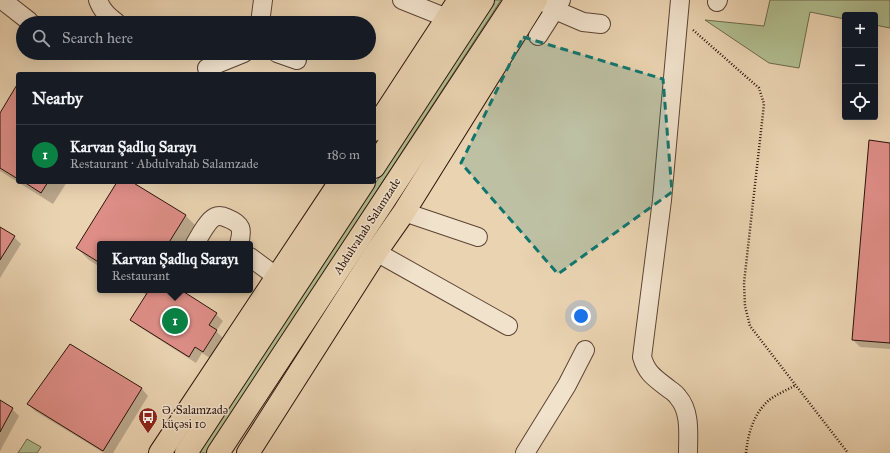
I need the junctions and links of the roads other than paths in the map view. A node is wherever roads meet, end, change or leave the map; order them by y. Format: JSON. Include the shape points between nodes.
{"nodes":[{"id":1,"x":2,"y":0,"type":"edge"},
{"id":2,"x":98,"y":0,"type":"edge"},
{"id":3,"x":264,"y":0,"type":"edge"},
{"id":4,"x":402,"y":0,"type":"edge"},
{"id":5,"x":459,"y":0,"type":"edge"},
{"id":6,"x":483,"y":0,"type":"edge"},
{"id":7,"x":516,"y":0,"type":"edge"},
{"id":8,"x":536,"y":0,"type":"edge"},
{"id":9,"x":553,"y":3,"type":"edge"},
{"id":10,"x":679,"y":8,"type":"edge"},
{"id":11,"x":23,"y":16,"type":"edge"},
{"id":12,"x":108,"y":16,"type":"edge"},
{"id":13,"x":261,"y":16,"type":"edge"},
{"id":14,"x":447,"y":18,"type":"junction"},
{"id":15,"x":601,"y":24,"type":"dead end"},
{"id":16,"x":538,"y":36,"type":"dead end"},
{"id":17,"x":227,"y":60,"type":"edge"},
{"id":18,"x":207,"y":68,"type":"dead end"},
{"id":19,"x":376,"y":127,"type":"edge"},
{"id":20,"x":376,"y":164,"type":"edge"},
{"id":21,"x":339,"y":184,"type":"edge"},
{"id":22,"x":363,"y":184,"type":"edge"},
{"id":23,"x":404,"y":212,"type":"junction"},
{"id":24,"x":478,"y":237,"type":"dead end"},
{"id":25,"x":197,"y":241,"type":"edge"},
{"id":26,"x":240,"y":241,"type":"edge"},
{"id":27,"x":376,"y":252,"type":"junction"},
{"id":28,"x":253,"y":259,"type":"edge"},
{"id":29,"x":277,"y":277,"type":"junction"},
{"id":30,"x":508,"y":326,"type":"dead end"},
{"id":31,"x":585,"y":350,"type":"dead end"},
{"id":32,"x":255,"y":450,"type":"edge"},
{"id":33,"x":160,"y":453,"type":"edge"},
{"id":34,"x":186,"y":453,"type":"edge"},
{"id":35,"x":218,"y":453,"type":"edge"},
{"id":36,"x":525,"y":453,"type":"edge"},
{"id":37,"x":688,"y":453,"type":"edge"}],
"edges":[{"from":1,"to":11,"type":"street"},
{"from":2,"to":12,"type":"street","via":[[100,7]]},
{"from":3,"to":13,"type":"street"},
{"from":4,"to":14,"type":"street"},
{"from":5,"to":14,"type":"main road"},
{"from":6,"to":20,"type":"main road"},
{"from":7,"to":35,"type":"main road","name":"Abdulvahab Salamzade"},
{"from":8,"to":23,"type":"main road","name":"Abdulvahab Salamzade"},
{"from":9,"to":15,"type":"street","via":[[583,22]]},
{"from":9,"to":16,"type":"street"},
{"from":10,"to":37,"type":"street","via":[[662,200],[642,357],[645,367],[652,376],[678,396],[684,407],[688,420]]},
{"from":14,"to":19,"type":"main road"},
{"from":17,"to":18,"type":"street"},
{"from":21,"to":29,"type":"main road"},
{"from":22,"to":34,"type":"main road"},
{"from":23,"to":24,"type":"street"},
{"from":23,"to":27,"type":"main road","name":"Abdulvahab Salamzade"},
{"from":25,"to":26,"type":"street","via":[[214,217],[222,216],[237,222],[241,235]]},
{"from":27,"to":30,"type":"street"},
{"from":27,"to":32,"type":"main road","name":"Abdulvahab Salamzade"},
{"from":28,"to":29,"type":"street"},
{"from":29,"to":33,"type":"main road"},
{"from":31,"to":36,"type":"street"}]}
